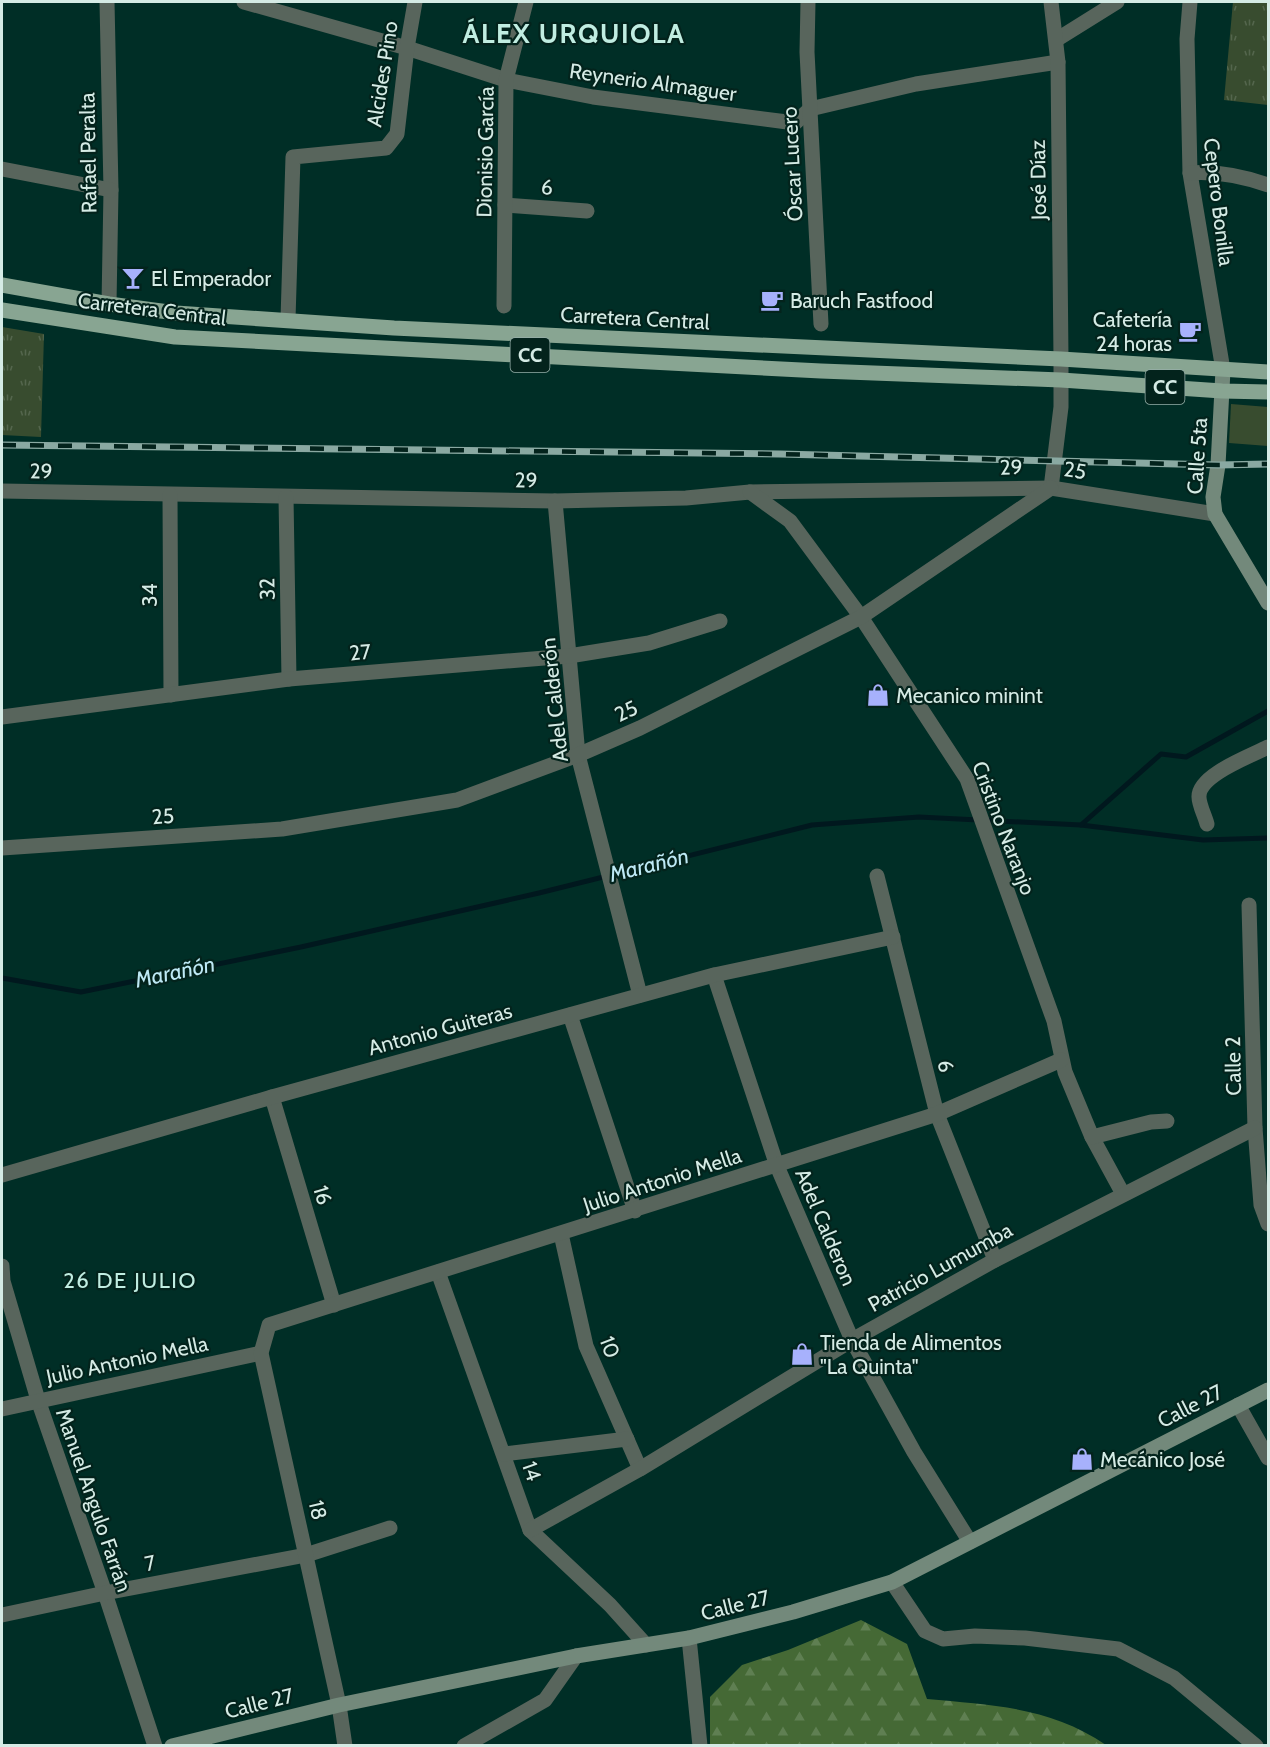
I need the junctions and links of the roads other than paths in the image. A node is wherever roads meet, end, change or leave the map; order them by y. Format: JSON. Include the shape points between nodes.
{"nodes":[{"id":1,"x":107,"y":2,"type":"edge"},
{"id":2,"x":244,"y":2,"type":"edge"},
{"id":3,"x":415,"y":2,"type":"edge"},
{"id":4,"x":526,"y":2,"type":"edge"},
{"id":5,"x":808,"y":2,"type":"edge"},
{"id":6,"x":1051,"y":2,"type":"edge"},
{"id":7,"x":1117,"y":2,"type":"edge"},
{"id":8,"x":1190,"y":2,"type":"edge"},
{"id":9,"x":1056,"y":40,"type":"junction"},
{"id":10,"x":407,"y":48,"type":"junction"},
{"id":11,"x":1058,"y":62,"type":"junction"},
{"id":12,"x":506,"y":80,"type":"junction"},
{"id":13,"x":810,"y":109,"type":"junction"},
{"id":14,"x":2,"y":169,"type":"edge"},
{"id":15,"x":1190,"y":173,"type":"junction"},
{"id":16,"x":1269,"y":185,"type":"edge"},
{"id":17,"x":111,"y":190,"type":"junction"},
{"id":18,"x":505,"y":205,"type":"junction"},
{"id":19,"x":587,"y":211,"type":"dead end"},
{"id":20,"x":2,"y":285,"type":"edge"},
{"id":21,"x":109,"y":304,"type":"junction"},
{"id":22,"x":504,"y":306,"type":"dead end"},
{"id":23,"x":2,"y":310,"type":"edge"},
{"id":24,"x":288,"y":319,"type":"junction"},
{"id":25,"x":821,"y":324,"type":"dead end"},
{"id":26,"x":1061,"y":359,"type":"junction"},
{"id":27,"x":1223,"y":370,"type":"junction"},
{"id":28,"x":1269,"y":372,"type":"edge"},
{"id":29,"x":1061,"y":381,"type":"junction"},
{"id":30,"x":1222,"y":391,"type":"junction"},
{"id":31,"x":1269,"y":392,"type":"edge"},
{"id":32,"x":1051,"y":488,"type":"junction"},
{"id":33,"x":2,"y":491,"type":"edge"},
{"id":34,"x":750,"y":492,"type":"junction"},
{"id":35,"x":170,"y":495,"type":"junction"},
{"id":36,"x":286,"y":497,"type":"junction"},
{"id":37,"x":555,"y":501,"type":"junction"},
{"id":38,"x":1215,"y":514,"type":"junction"},
{"id":39,"x":1269,"y":603,"type":"edge"},
{"id":40,"x":861,"y":617,"type":"junction"},
{"id":41,"x":720,"y":621,"type":"dead end"},
{"id":42,"x":569,"y":657,"type":"junction"},
{"id":43,"x":289,"y":679,"type":"junction"},
{"id":44,"x":171,"y":695,"type":"junction"},
{"id":45,"x":2,"y":717,"type":"edge"},
{"id":46,"x":1269,"y":747,"type":"edge"},
{"id":47,"x":578,"y":755,"type":"junction"},
{"id":48,"x":1207,"y":824,"type":"dead end"},
{"id":49,"x":2,"y":848,"type":"edge"},
{"id":50,"x":877,"y":876,"type":"dead end"},
{"id":51,"x":1249,"y":905,"type":"dead end"},
{"id":52,"x":893,"y":937,"type":"junction"},
{"id":53,"x":714,"y":975,"type":"junction"},
{"id":54,"x":640,"y":995,"type":"junction"},
{"id":55,"x":570,"y":1015,"type":"junction"},
{"id":56,"x":1061,"y":1060,"type":"junction"},
{"id":57,"x":272,"y":1096,"type":"junction"},
{"id":58,"x":937,"y":1114,"type":"junction"},
{"id":59,"x":1167,"y":1121,"type":"dead end"},
{"id":60,"x":1255,"y":1128,"type":"junction"},
{"id":61,"x":1092,"y":1137,"type":"junction"},
{"id":62,"x":777,"y":1166,"type":"junction"},
{"id":63,"x":2,"y":1175,"type":"edge"},
{"id":64,"x":1123,"y":1194,"type":"junction"},
{"id":65,"x":635,"y":1211,"type":"junction"},
{"id":66,"x":1269,"y":1224,"type":"edge"},
{"id":67,"x":561,"y":1234,"type":"junction"},
{"id":68,"x":995,"y":1260,"type":"junction"},
{"id":69,"x":2,"y":1266,"type":"edge"},
{"id":70,"x":438,"y":1272,"type":"junction"},
{"id":71,"x":334,"y":1305,"type":"junction"},
{"id":72,"x":269,"y":1325,"type":"joint"},
{"id":73,"x":852,"y":1340,"type":"junction"},
{"id":74,"x":261,"y":1353,"type":"junction"},
{"id":75,"x":1269,"y":1390,"type":"edge"},
{"id":76,"x":38,"y":1400,"type":"junction"},
{"id":77,"x":1238,"y":1405,"type":"junction"},
{"id":78,"x":2,"y":1409,"type":"edge"},
{"id":79,"x":627,"y":1439,"type":"junction"},
{"id":80,"x":504,"y":1454,"type":"junction"},
{"id":81,"x":1269,"y":1458,"type":"edge"},
{"id":82,"x":640,"y":1469,"type":"junction"},
{"id":83,"x":390,"y":1528,"type":"dead end"},
{"id":84,"x":530,"y":1530,"type":"junction"},
{"id":85,"x":970,"y":1542,"type":"junction"},
{"id":86,"x":306,"y":1555,"type":"junction"},
{"id":87,"x":892,"y":1582,"type":"junction"},
{"id":88,"x":105,"y":1593,"type":"junction"},
{"id":89,"x":2,"y":1615,"type":"edge"},
{"id":90,"x":688,"y":1638,"type":"junction"},
{"id":91,"x":646,"y":1645,"type":"junction"},
{"id":92,"x":576,"y":1656,"type":"junction"},
{"id":93,"x":339,"y":1705,"type":"junction"},
{"id":94,"x":155,"y":1746,"type":"edge"},
{"id":95,"x":172,"y":1746,"type":"edge"},
{"id":96,"x":345,"y":1746,"type":"edge"},
{"id":97,"x":464,"y":1746,"type":"edge"},
{"id":98,"x":700,"y":1746,"type":"edge"},
{"id":99,"x":1256,"y":1746,"type":"edge"}],
"edges":[{"from":1,"to":17,"type":"street","name":"Rafael Peralta"},
{"from":2,"to":10,"type":"street","name":"Reynerio Almaguer"},
{"from":3,"to":10,"type":"street","name":"Alcides Pino"},
{"from":4,"to":12,"type":"street","name":"Dionisio García"},
{"from":5,"to":13,"type":"street","name":"Óscar Lucero"},
{"from":6,"to":9,"type":"street","name":"José Díaz"},
{"from":7,"to":9,"type":"street"},
{"from":8,"to":15,"type":"street","name":"Cepero Bonilla"},
{"from":9,"to":11,"type":"street","name":"José Díaz"},
{"from":10,"to":12,"type":"street","name":"Reynerio Almaguer"},
{"from":10,"to":24,"type":"street","name":"Alcides Pino","via":[[397,134],[386,148],[293,157]]},
{"from":11,"to":13,"type":"street","name":"Reynerio Almaguer","via":[[916,84]]},
{"from":11,"to":26,"type":"street","name":"José Díaz"},
{"from":12,"to":13,"type":"street","name":"Reynerio Almaguer","via":[[593,97],[795,123]]},
{"from":12,"to":18,"type":"street","name":"Dionisio García"},
{"from":13,"to":25,"type":"street","name":"Óscar Lucero"},
{"from":14,"to":17,"type":"street"},
{"from":15,"to":16,"type":"street","via":[[1210,171]]},
{"from":15,"to":27,"type":"street","name":"Cepero Bonilla"},
{"from":17,"to":21,"type":"street","name":"Rafael Peralta"},
{"from":18,"to":19,"type":"street","name":"6"},
{"from":18,"to":22,"type":"street","name":"Dionisio García"},
{"from":20,"to":21,"type":"main road","name":"Carretera Central","number":"CC"},
{"from":21,"to":24,"type":"main road","name":"Carretera Central","number":"CC","via":[[176,313]]},
{"from":23,"to":29,"type":"main road","name":"Carretera Central","number":"CC","via":[[175,337]]},
{"from":24,"to":26,"type":"main road","name":"Carretera Central","number":"CC","via":[[394,328]]},
{"from":26,"to":27,"type":"main road","name":"Carretera Central","number":"CC"},
{"from":26,"to":29,"type":"street","name":"José Díaz"},
{"from":27,"to":28,"type":"main road","name":"Carretera Central","number":"CC"},
{"from":27,"to":30,"type":"main road","name":"Calle 5ta"},
{"from":29,"to":30,"type":"main road","name":"Carretera Central","number":"CC"},
{"from":29,"to":32,"type":"street","name":"José Díaz"},
{"from":30,"to":31,"type":"main road","name":"Carretera Central","number":"CC"},
{"from":30,"to":38,"type":"main road","name":"Calle 5ta"},
{"from":32,"to":34,"type":"street","name":"29"},
{"from":32,"to":38,"type":"street","name":"25"},
{"from":32,"to":40,"type":"street","name":"25"},
{"from":33,"to":35,"type":"street","name":"29"},
{"from":34,"to":37,"type":"street","name":"29","via":[[686,498]]},
{"from":34,"to":40,"type":"street","name":"Cristino Naranjo","via":[[790,520]]},
{"from":35,"to":36,"type":"street","name":"29"},
{"from":35,"to":44,"type":"street","name":"34"},
{"from":36,"to":37,"type":"street","name":"29"},
{"from":36,"to":43,"type":"street","name":"32"},
{"from":37,"to":42,"type":"street","name":"Adel Calderón"},
{"from":38,"to":39,"type":"main road","name":"Calle 5ta"},
{"from":40,"to":47,"type":"street","name":"25"},
{"from":40,"to":56,"type":"street","name":"Cristino Naranjo","via":[[967,779],[1053,1021]]},
{"from":41,"to":42,"type":"street","name":"27","via":[[649,643]]},
{"from":42,"to":43,"type":"street","name":"27"},
{"from":42,"to":47,"type":"street","name":"Adel Calderón"},
{"from":43,"to":44,"type":"street","name":"27"},
{"from":44,"to":45,"type":"street","name":"27"},
{"from":46,"to":48,"type":"street","via":[[1203,783],[1199,796]]},
{"from":47,"to":49,"type":"street","name":"25","via":[[457,800],[282,829]]},
{"from":47,"to":54,"type":"street","name":"Adel Calderón"},
{"from":50,"to":52,"type":"street","name":"6"},
{"from":51,"to":60,"type":"street","name":"Calle 2"},
{"from":52,"to":53,"type":"street","name":"Antonio Guiteras"},
{"from":52,"to":58,"type":"street","name":"6"},
{"from":53,"to":54,"type":"street","name":"Antonio Guiteras"},
{"from":53,"to":62,"type":"street","name":"Adel Calderon"},
{"from":54,"to":55,"type":"street","name":"Antonio Guiteras"},
{"from":55,"to":57,"type":"street","name":"Antonio Guiteras"},
{"from":55,"to":65,"type":"street"},
{"from":56,"to":58,"type":"street","name":"Julio Antonio Mella"},
{"from":56,"to":61,"type":"street","name":"Cristino Naranjo"},
{"from":57,"to":63,"type":"street","name":"Antonio Guiteras"},
{"from":57,"to":71,"type":"street","name":"16"},
{"from":58,"to":62,"type":"street","name":"Julio Antonio Mella"},
{"from":58,"to":68,"type":"street","name":"6"},
{"from":59,"to":61,"type":"street"},
{"from":60,"to":64,"type":"street","name":"Patricio Lumumba"},
{"from":60,"to":66,"type":"street","name":"Calle 2","via":[[1261,1205]]},
{"from":61,"to":64,"type":"street","name":"Cristino Naranjo"},
{"from":62,"to":65,"type":"street","name":"Julio Antonio Mella"},
{"from":62,"to":73,"type":"street","name":"Adel Calderon"},
{"from":64,"to":68,"type":"street","name":"Patricio Lumumba"},
{"from":65,"to":67,"type":"street","name":"Julio Antonio Mella"},
{"from":67,"to":70,"type":"street","name":"Julio Antonio Mella"},
{"from":67,"to":79,"type":"street","name":"10","via":[[586,1346]]},
{"from":68,"to":73,"type":"street","name":"Patricio Lumumba"},
{"from":69,"to":76,"type":"street","name":"Manuel Angulo Farrán"},
{"from":70,"to":71,"type":"street","name":"Julio Antonio Mella"},
{"from":70,"to":80,"type":"street","name":"14"},
{"from":71,"to":72,"type":"street","name":"Julio Antonio Mella"},
{"from":72,"to":74,"type":"street","name":"18"},
{"from":73,"to":82,"type":"street","name":"Patricio Lumumba"},
{"from":73,"to":85,"type":"street","name":"Adel Calderon"},
{"from":74,"to":76,"type":"street","name":"Julio Antonio Mella"},
{"from":74,"to":86,"type":"street","name":"18"},
{"from":75,"to":77,"type":"main road","name":"Calle 27"},
{"from":76,"to":78,"type":"street","name":"Julio Antonio Mella"},
{"from":76,"to":88,"type":"street","name":"Manuel Angulo Farrán"},
{"from":77,"to":81,"type":"street"},
{"from":77,"to":85,"type":"main road","name":"Calle 27"},
{"from":79,"to":80,"type":"street"},
{"from":79,"to":82,"type":"street","name":"10"},
{"from":80,"to":84,"type":"street","name":"14"},
{"from":82,"to":84,"type":"street","name":"Patricio Lumumba"},
{"from":83,"to":86,"type":"street","name":"7"},
{"from":84,"to":91,"type":"street","name":"14","via":[[610,1605]]},
{"from":85,"to":87,"type":"main road","name":"Calle 27"},
{"from":86,"to":88,"type":"street","name":"7"},
{"from":86,"to":93,"type":"street","name":"18"},
{"from":87,"to":90,"type":"main road","name":"Calle 27"},
{"from":87,"to":99,"type":"street","via":[[925,1630],[943,1639],[1025,1638],[1118,1649],[1174,1678]]},
{"from":88,"to":89,"type":"street","name":"7"},
{"from":88,"to":94,"type":"street","name":"Manuel Angulo Farrán"},
{"from":90,"to":91,"type":"main road","name":"Calle 27"},
{"from":90,"to":98,"type":"street"},
{"from":91,"to":92,"type":"main road","name":"Calle 27"},
{"from":92,"to":93,"type":"main road","name":"Calle 27"},
{"from":92,"to":97,"type":"street","via":[[545,1700]]},
{"from":93,"to":95,"type":"main road","name":"Calle 27"},
{"from":93,"to":96,"type":"street","name":"18"}]}
